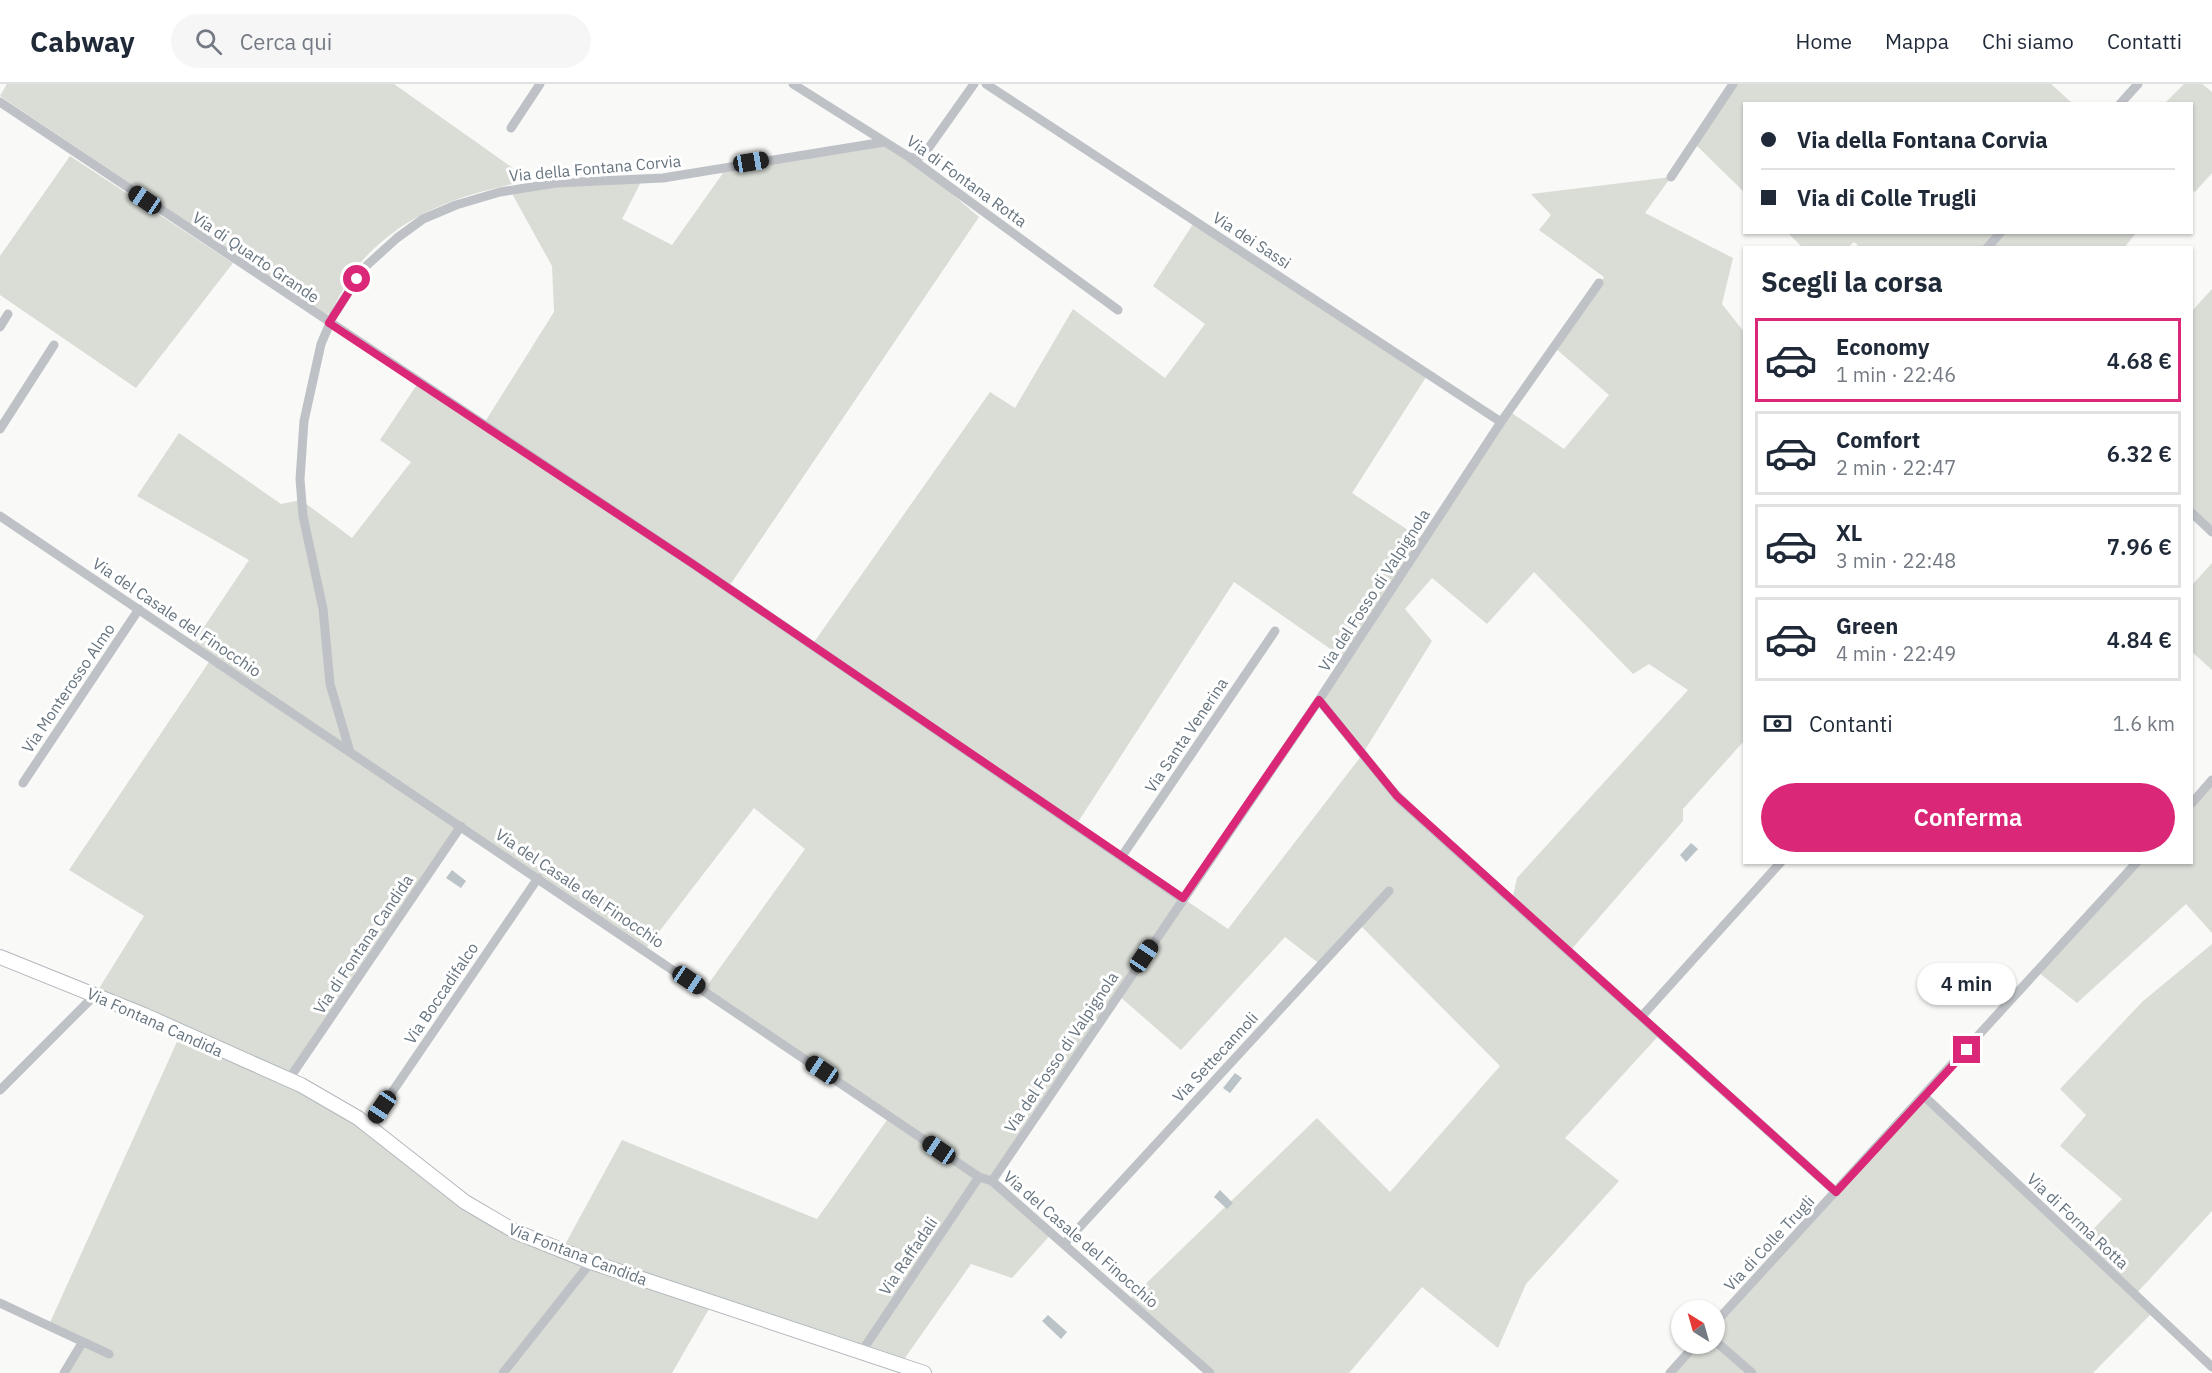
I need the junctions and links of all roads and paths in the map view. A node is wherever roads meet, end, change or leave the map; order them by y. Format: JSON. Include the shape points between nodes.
{"nodes":[{"id":1,"x":540,"y":84,"type":"edge"},
{"id":2,"x":793,"y":84,"type":"edge"},
{"id":3,"x":974,"y":84,"type":"edge"},
{"id":4,"x":986,"y":84,"type":"edge"},
{"id":5,"x":1733,"y":84,"type":"edge"},
{"id":6,"x":2138,"y":84,"type":"edge"},
{"id":7,"x":0,"y":102,"type":"edge"},
{"id":8,"x":2122,"y":102,"type":"edge"},
{"id":9,"x":511,"y":128,"type":"dead end"},
{"id":10,"x":884,"y":142,"type":"junction"},
{"id":11,"x":909,"y":157,"type":"junction"},
{"id":12,"x":1671,"y":177,"type":"dead end"},
{"id":13,"x":1999,"y":234,"type":"edge"},
{"id":14,"x":1989,"y":246,"type":"edge"},
{"id":15,"x":1599,"y":284,"type":"dead end"},
{"id":16,"x":1118,"y":310,"type":"dead end"},
{"id":17,"x":8,"y":314,"type":"dead end"},
{"id":18,"x":329,"y":323,"type":"junction"},
{"id":19,"x":0,"y":327,"type":"edge"},
{"id":20,"x":54,"y":345,"type":"dead end"},
{"id":21,"x":1501,"y":422,"type":"junction"},
{"id":22,"x":0,"y":429,"type":"edge"},
{"id":23,"x":2193,"y":514,"type":"edge"},
{"id":24,"x":0,"y":517,"type":"edge"},
{"id":25,"x":2212,"y":532,"type":"edge"},
{"id":26,"x":139,"y":609,"type":"junction"},
{"id":27,"x":1275,"y":631,"type":"dead end"},
{"id":28,"x":1319,"y":700,"type":"junction"},
{"id":29,"x":350,"y":752,"type":"junction"},
{"id":30,"x":2212,"y":780,"type":"edge"},
{"id":31,"x":23,"y":783,"type":"dead end"},
{"id":32,"x":2193,"y":802,"type":"edge"},
{"id":33,"x":461,"y":826,"type":"junction"},
{"id":34,"x":1122,"y":856,"type":"junction"},
{"id":35,"x":1779,"y":864,"type":"edge"},
{"id":36,"x":2135,"y":864,"type":"edge"},
{"id":37,"x":538,"y":878,"type":"junction"},
{"id":38,"x":1389,"y":891,"type":"dead end"},
{"id":39,"x":1183,"y":898,"type":"junction"},
{"id":40,"x":0,"y":957,"type":"edge"},
{"id":41,"x":95,"y":995,"type":"junction"},
{"id":42,"x":1642,"y":1016,"type":"junction"},
{"id":43,"x":289,"y":1079,"type":"junction"},
{"id":44,"x":0,"y":1090,"type":"edge"},
{"id":45,"x":1924,"y":1096,"type":"junction"},
{"id":46,"x":369,"y":1126,"type":"junction"},
{"id":47,"x":979,"y":1177,"type":"junction"},
{"id":48,"x":992,"y":1180,"type":"junction"},
{"id":49,"x":1836,"y":1192,"type":"junction"},
{"id":50,"x":1064,"y":1244,"type":"junction"},
{"id":51,"x":591,"y":1262,"type":"junction"},
{"id":52,"x":0,"y":1303,"type":"edge"},
{"id":53,"x":1725,"y":1312,"type":"edge"},
{"id":54,"x":82,"y":1343,"type":"junction"},
{"id":55,"x":1725,"y":1350,"type":"edge"},
{"id":56,"x":862,"y":1352,"type":"junction"},
{"id":57,"x":109,"y":1354,"type":"dead end"},
{"id":58,"x":1687,"y":1354,"type":"edge"},
{"id":59,"x":2212,"y":1367,"type":"edge"},
{"id":60,"x":64,"y":1373,"type":"edge"},
{"id":61,"x":503,"y":1373,"type":"edge"},
{"id":62,"x":924,"y":1373,"type":"edge"},
{"id":63,"x":1210,"y":1373,"type":"edge"},
{"id":64,"x":1670,"y":1373,"type":"edge"},
{"id":65,"x":1752,"y":1373,"type":"edge"}],
"edges":[{"from":1,"to":9,"type":"street"},
{"from":2,"to":10,"type":"street","name":"Via di Fontana Rotta"},
{"from":3,"to":11,"type":"street","via":[[925,153],[918,158]]},
{"from":4,"to":21,"type":"street","name":"Via dei Sassi"},
{"from":5,"to":12,"type":"street"},
{"from":6,"to":8,"type":"street"},
{"from":7,"to":18,"type":"street","name":"Via di Quarto Grande"},
{"from":10,"to":11,"type":"street","name":"Via di Fontana Rotta"},
{"from":10,"to":18,"type":"street","name":"Via della Fontana Corvia","via":[[669,178],[547,184],[474,199],[423,219],[380,252]]},
{"from":11,"to":16,"type":"street","name":"Via di Fontana Rotta"},
{"from":13,"to":14,"type":"street"},
{"from":15,"to":21,"type":"street","name":"Via del Fosso di Valpignola"},
{"from":17,"to":19,"type":"street"},
{"from":18,"to":29,"type":"street","name":"Via della Fontana Corvia","via":[[307,405],[300,486],[323,609],[331,688]]},
{"from":18,"to":34,"type":"street","name":"Via di Quarto Grande","via":[[693,564]]},
{"from":20,"to":22,"type":"street"},
{"from":21,"to":28,"type":"street","name":"Via del Fosso di Valpignola"},
{"from":23,"to":25,"type":"street"},
{"from":24,"to":26,"type":"street","name":"Via del Casale del Finocchio"},
{"from":26,"to":29,"type":"street","name":"Via del Casale del Finocchio"},
{"from":26,"to":31,"type":"street","name":"Via Monterosso Almo"},
{"from":27,"to":34,"type":"street","name":"Via Santa Venerina"},
{"from":28,"to":39,"type":"street","name":"Via del Fosso di Valpignola"},
{"from":28,"to":42,"type":"street","via":[[1397,796]]},
{"from":29,"to":33,"type":"street","name":"Via del Casale del Finocchio"},
{"from":30,"to":32,"type":"street"},
{"from":33,"to":37,"type":"street","name":"Via del Casale del Finocchio"},
{"from":33,"to":43,"type":"street","name":"Via di Fontana Candida"},
{"from":34,"to":39,"type":"street","name":"Via di Quarto Grande"},
{"from":35,"to":42,"type":"street"},
{"from":36,"to":45,"type":"street","name":"Via di Colle Trugli"},
{"from":37,"to":46,"type":"street","name":"Via Boccadifalco"},
{"from":37,"to":47,"type":"street","name":"Via del Casale del Finocchio"},
{"from":38,"to":50,"type":"street","name":"Via Settecannoli"},
{"from":39,"to":48,"type":"street","name":"Via del Fosso di Valpignola"},
{"from":40,"to":41,"type":"main road","name":"Via Fontana Candida"},
{"from":41,"to":43,"type":"main road","name":"Via Fontana Candida"},
{"from":41,"to":44,"type":"street"},
{"from":42,"to":49,"type":"street"},
{"from":43,"to":46,"type":"main road","name":"Via Fontana Candida"},
{"from":45,"to":49,"type":"street","name":"Via di Colle Trugli"},
{"from":45,"to":59,"type":"street","name":"Via di Forma Rotta"},
{"from":46,"to":51,"type":"main road","name":"Via Fontana Candida","via":[[485,1216]]},
{"from":47,"to":48,"type":"street","name":"Via del Casale del Finocchio"},
{"from":47,"to":56,"type":"street","name":"Via Raffadali"},
{"from":48,"to":50,"type":"street","name":"Via del Casale del Finocchio"},
{"from":49,"to":53,"type":"street","name":"Via di Colle Trugli"},
{"from":50,"to":63,"type":"street","name":"Via del Casale del Finocchio"},
{"from":51,"to":56,"type":"main road","name":"Via Fontana Candida"},
{"from":51,"to":61,"type":"street"},
{"from":52,"to":54,"type":"street"},
{"from":54,"to":57,"type":"street"},
{"from":54,"to":60,"type":"street"},
{"from":55,"to":65,"type":"street"},
{"from":56,"to":62,"type":"main road","name":"Via Fontana Candida"},
{"from":58,"to":64,"type":"street"}]}
